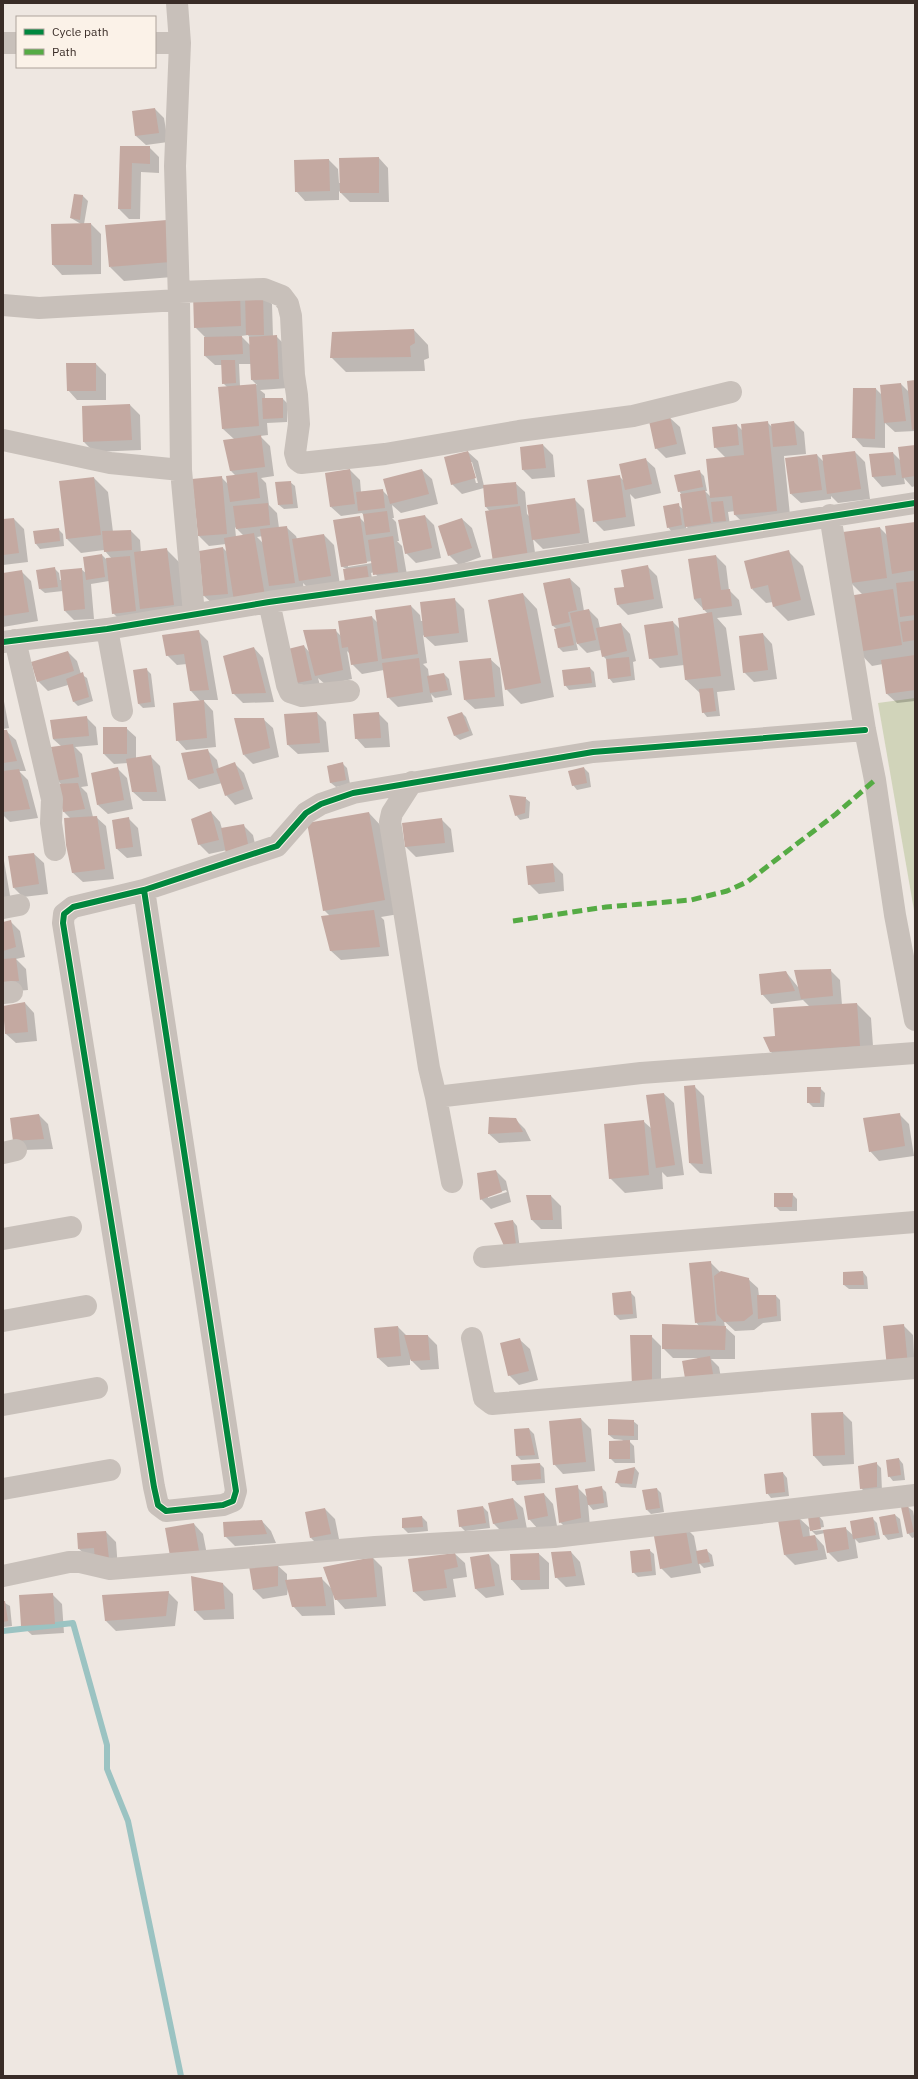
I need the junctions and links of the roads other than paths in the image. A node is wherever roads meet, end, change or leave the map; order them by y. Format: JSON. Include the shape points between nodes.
{"nodes":[{"id":1,"x":177,"y":3,"type":"edge"},
{"id":2,"x":3,"y":43,"type":"edge"},
{"id":3,"x":16,"y":43,"type":"edge"},
{"id":4,"x":156,"y":43,"type":"edge"},
{"id":5,"x":180,"y":43,"type":"junction"},
{"id":6,"x":179,"y":296,"type":"junction"},
{"id":7,"x":3,"y":305,"type":"edge"},
{"id":8,"x":731,"y":392,"type":"dead end"},
{"id":9,"x":3,"y":440,"type":"edge"},
{"id":10,"x":181,"y":470,"type":"junction"},
{"id":11,"x":915,"y":503,"type":"edge"},
{"id":12,"x":830,"y":514,"type":"junction"},
{"id":13,"x":268,"y":602,"type":"junction"},
{"id":14,"x":194,"y":614,"type":"junction"},
{"id":15,"x":106,"y":629,"type":"junction"},
{"id":16,"x":9,"y":641,"type":"edge"},
{"id":17,"x":349,"y":690,"type":"dead end"},
{"id":18,"x":122,"y":711,"type":"dead end"},
{"id":19,"x":865,"y":730,"type":"junction"},
{"id":20,"x":412,"y":782,"type":"junction"},
{"id":21,"x":55,"y":850,"type":"dead end"},
{"id":22,"x":144,"y":890,"type":"junction"},
{"id":23,"x":915,"y":1020,"type":"edge"},
{"id":24,"x":915,"y":1052,"type":"edge"},
{"id":25,"x":436,"y":1096,"type":"junction"},
{"id":26,"x":452,"y":1182,"type":"dead end"},
{"id":27,"x":915,"y":1222,"type":"edge"},
{"id":28,"x":71,"y":1227,"type":"dead end"},
{"id":29,"x":3,"y":1239,"type":"edge"},
{"id":30,"x":484,"y":1257,"type":"dead end"},
{"id":31,"x":86,"y":1306,"type":"dead end"},
{"id":32,"x":3,"y":1321,"type":"edge"},
{"id":33,"x":472,"y":1338,"type":"dead end"},
{"id":34,"x":915,"y":1368,"type":"edge"},
{"id":35,"x":97,"y":1388,"type":"dead end"},
{"id":36,"x":3,"y":1405,"type":"edge"},
{"id":37,"x":110,"y":1470,"type":"dead end"},
{"id":38,"x":3,"y":1489,"type":"edge"},
{"id":39,"x":915,"y":1495,"type":"edge"},
{"id":40,"x":3,"y":1576,"type":"edge"}],
"edges":[{"from":1,"to":5,"type":"street"},
{"from":2,"to":3,"type":"street"},
{"from":4,"to":5,"type":"street"},
{"from":5,"to":6,"type":"street","via":[[175,166]]},
{"from":6,"to":7,"type":"street","via":[[39,308]]},
{"from":6,"to":8,"type":"street","via":[[264,289],[282,296],[288,304],[297,395],[295,453],[296,460],[301,463],[385,454],[519,431],[633,416]]},
{"from":6,"to":10,"type":"street"},
{"from":9,"to":10,"type":"street","via":[[110,463]]},
{"from":10,"to":14,"type":"street"},
{"from":11,"to":12,"type":"street"},
{"from":12,"to":13,"type":"street","via":[[427,580]]},
{"from":12,"to":19,"type":"street"},
{"from":13,"to":14,"type":"street"},
{"from":13,"to":17,"type":"street","via":[[290,692],[302,696]]},
{"from":14,"to":15,"type":"street"},
{"from":15,"to":16,"type":"street"},
{"from":15,"to":18,"type":"street"},
{"from":16,"to":21,"type":"street","via":[[52,799],[51,823]]},
{"from":19,"to":20,"type":"street","via":[[593,752]]},
{"from":19,"to":23,"type":"street"},
{"from":20,"to":22,"type":"street","via":[[353,793],[321,804],[306,813],[277,846]]},
{"from":20,"to":25,"type":"street","via":[[392,813],[390,822],[429,1068]]},
{"from":22,"to":22,"type":"street","via":[[73,907],[64,914],[63,923],[154,1487],[158,1505],[166,1511],[223,1505],[233,1501],[236,1491]]},
{"from":24,"to":25,"type":"street","via":[[641,1073]]},
{"from":25,"to":26,"type":"street"},
{"from":27,"to":30,"type":"street"},
{"from":28,"to":29,"type":"street"},
{"from":31,"to":32,"type":"street"},
{"from":33,"to":34,"type":"street","via":[[484,1398],[492,1404]]},
{"from":35,"to":36,"type":"street"},
{"from":37,"to":38,"type":"street"},
{"from":39,"to":40,"type":"street","via":[[554,1536],[375,1546],[110,1569],[69,1562]]}]}
